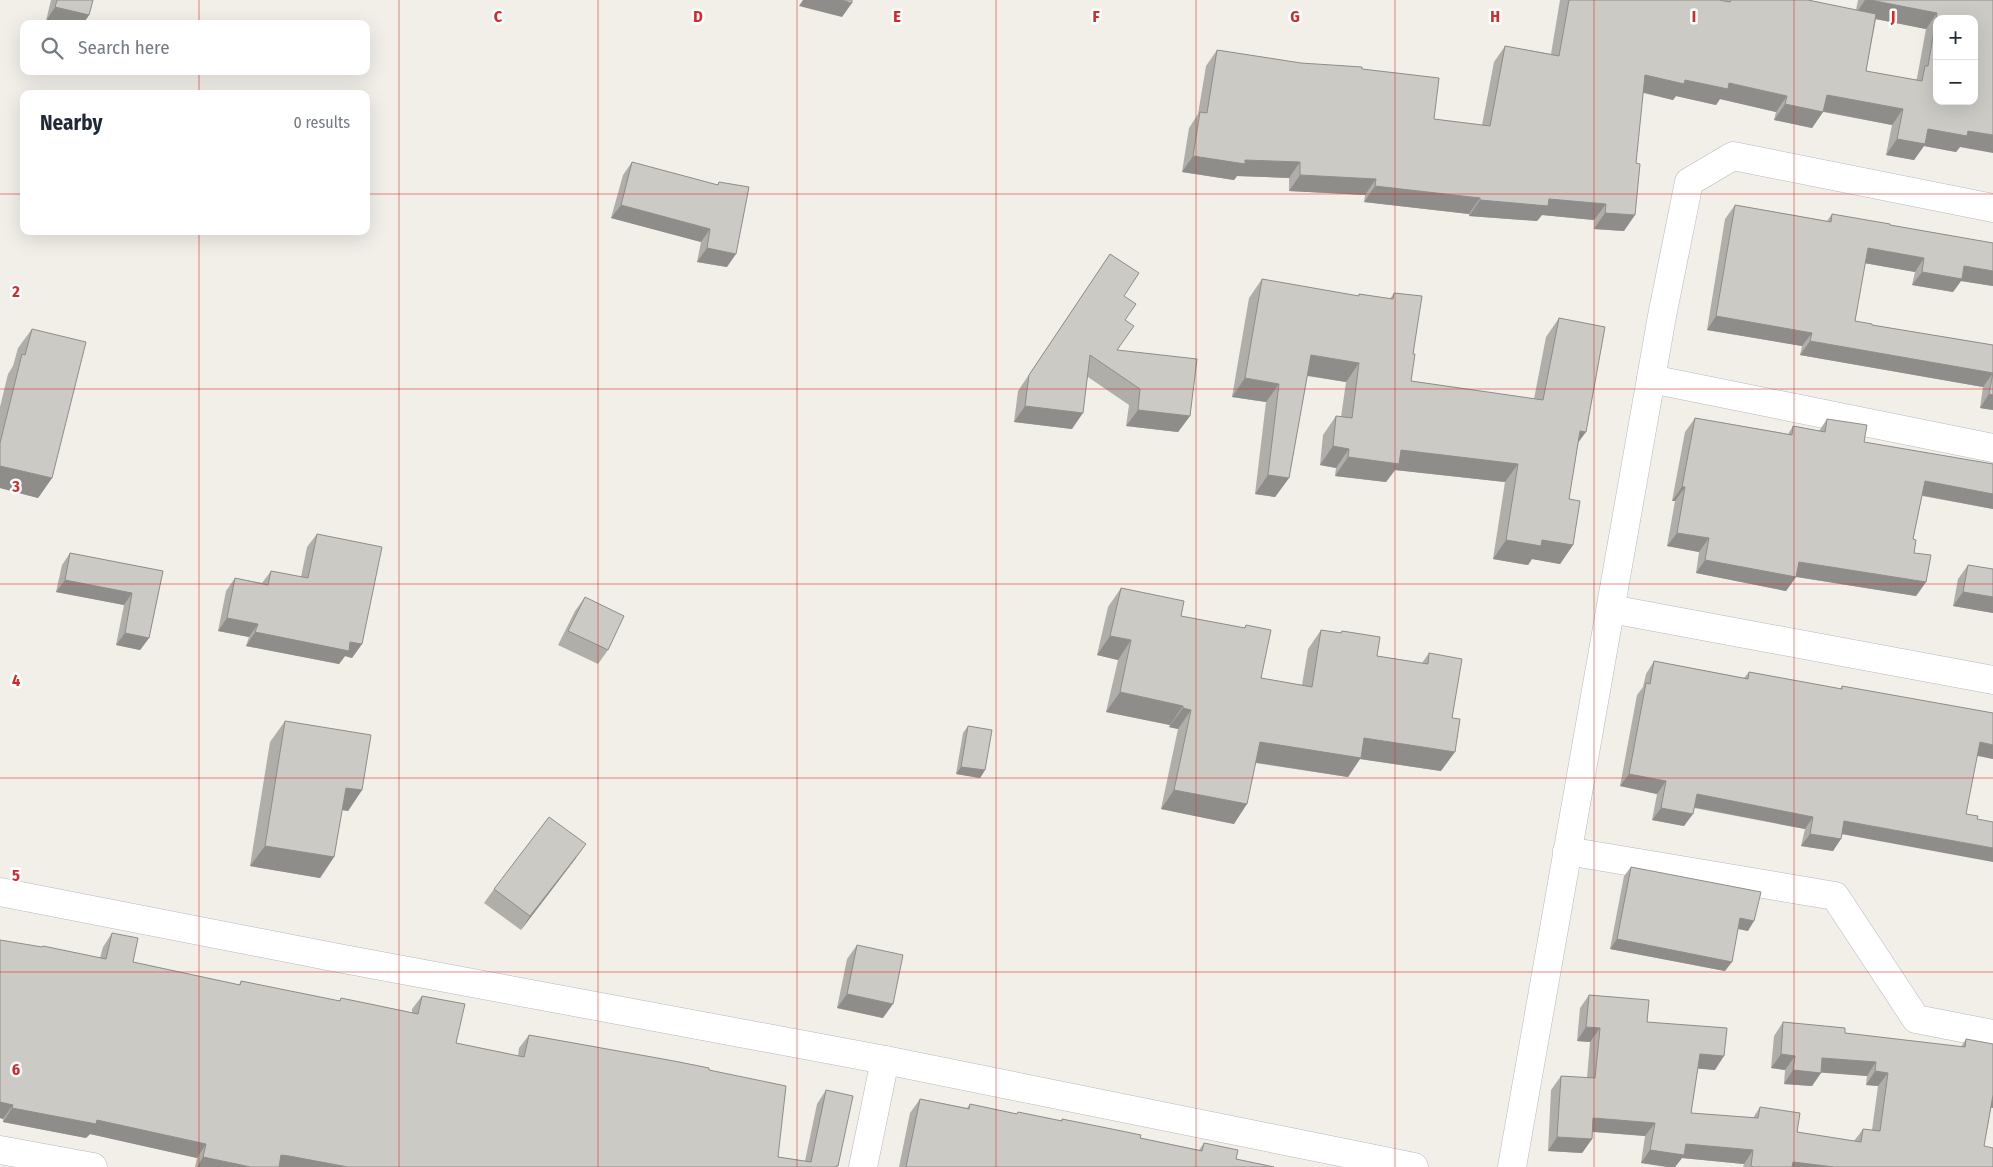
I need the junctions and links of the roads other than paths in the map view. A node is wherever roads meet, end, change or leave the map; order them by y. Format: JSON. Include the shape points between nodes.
{"nodes":[{"id":1,"x":1993,"y":208,"type":"edge"},
{"id":2,"x":1651,"y":379,"type":"junction"},
{"id":3,"x":1993,"y":448,"type":"edge"},
{"id":4,"x":1611,"y":609,"type":"junction"},
{"id":5,"x":1993,"y":680,"type":"edge"},
{"id":6,"x":1567,"y":851,"type":"junction"},
{"id":7,"x":0,"y":892,"type":"edge"},
{"id":8,"x":1993,"y":1034,"type":"edge"},
{"id":9,"x":885,"y":1060,"type":"junction"},
{"id":10,"x":0,"y":1150,"type":"edge"},
{"id":11,"x":93,"y":1167,"type":"edge"},
{"id":12,"x":863,"y":1167,"type":"edge"},
{"id":13,"x":1414,"y":1167,"type":"edge"},
{"id":14,"x":1512,"y":1167,"type":"edge"}],
"edges":[{"from":1,"to":2,"type":"street","via":[[1732,156],[1689,182]]},
{"from":2,"to":3,"type":"street"},
{"from":2,"to":4,"type":"street"},
{"from":4,"to":5,"type":"street"},
{"from":4,"to":6,"type":"street"},
{"from":6,"to":8,"type":"street","via":[[1835,896],[1916,1019]]},
{"from":6,"to":14,"type":"street"},
{"from":7,"to":9,"type":"street"},
{"from":9,"to":12,"type":"street"},
{"from":9,"to":13,"type":"street"},
{"from":10,"to":11,"type":"street"}]}
